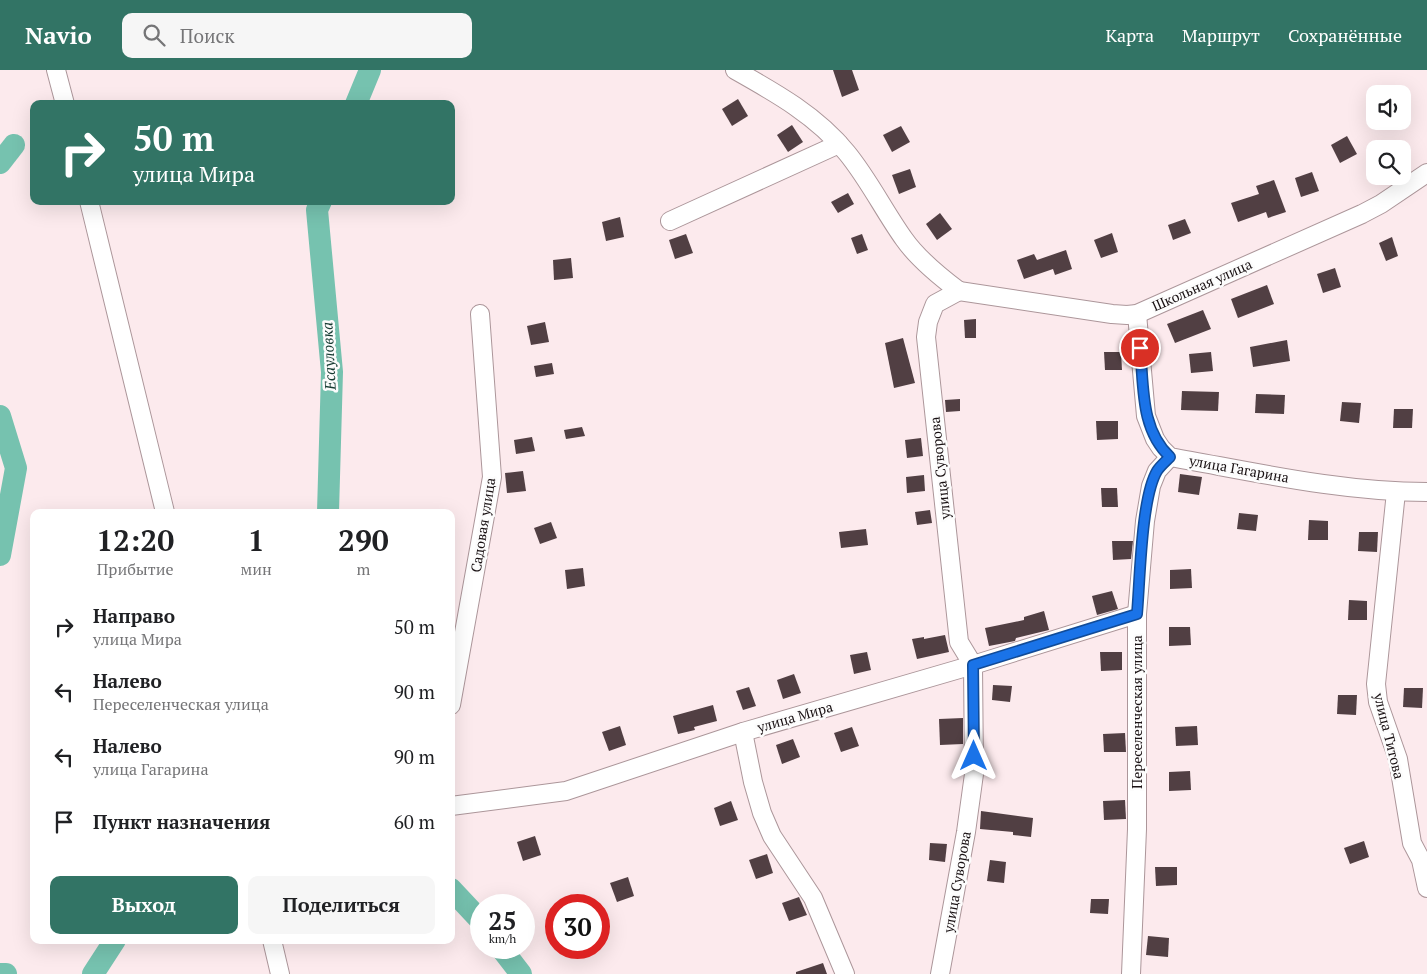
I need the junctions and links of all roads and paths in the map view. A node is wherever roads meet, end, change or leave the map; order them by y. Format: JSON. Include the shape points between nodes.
{"nodes":[{"id":1,"x":56,"y":70,"type":"edge"},
{"id":2,"x":735,"y":70,"type":"edge"},
{"id":3,"x":64,"y":100,"type":"edge"},
{"id":4,"x":838,"y":144,"type":"junction"},
{"id":5,"x":1427,"y":174,"type":"edge"},
{"id":6,"x":90,"y":205,"type":"edge"},
{"id":7,"x":670,"y":221,"type":"dead end"},
{"id":8,"x":958,"y":292,"type":"junction"},
{"id":9,"x":480,"y":314,"type":"dead end"},
{"id":10,"x":1137,"y":314,"type":"junction"},
{"id":11,"x":1170,"y":457,"type":"junction"},
{"id":12,"x":1396,"y":492,"type":"junction"},
{"id":13,"x":1427,"y":492,"type":"edge"},
{"id":14,"x":165,"y":509,"type":"edge"},
{"id":15,"x":1137,"y":614,"type":"junction"},
{"id":16,"x":973,"y":665,"type":"junction"},
{"id":17,"x":455,"y":683,"type":"edge"},
{"id":18,"x":743,"y":732,"type":"junction"},
{"id":19,"x":455,"y":806,"type":"edge"},
{"id":20,"x":1427,"y":888,"type":"edge"},
{"id":21,"x":273,"y":944,"type":"edge"},
{"id":22,"x":280,"y":974,"type":"edge"},
{"id":23,"x":845,"y":974,"type":"edge"},
{"id":24,"x":940,"y":974,"type":"edge"},
{"id":25,"x":1132,"y":974,"type":"edge"}],
"edges":[{"from":1,"to":3,"type":"street"},
{"from":2,"to":4,"type":"street","via":[[790,101]]},
{"from":4,"to":7,"type":"street"},
{"from":4,"to":8,"type":"street","via":[[853,161],[905,241]]},
{"from":5,"to":10,"type":"street","name":"Школьная улица","via":[[1362,214]]},
{"from":6,"to":14,"type":"street"},
{"from":8,"to":10,"type":"street","name":"Школьная улица","via":[[1112,314]]},
{"from":8,"to":16,"type":"street","name":"улица Суворова","via":[[935,304],[926,337],[959,642]]},
{"from":9,"to":17,"type":"street","name":"Садовая улица","via":[[492,477]]},
{"from":10,"to":11,"type":"street","name":"улица Гагарина","via":[[1146,416],[1155,439]]},
{"from":11,"to":12,"type":"street","name":"улица Гагарина","via":[[1288,479]]},
{"from":11,"to":15,"type":"street","name":"Переселенческая улица","via":[[1157,472],[1151,486]]},
{"from":12,"to":13,"type":"street","name":"улица Гагарина"},
{"from":12,"to":20,"type":"street","name":"улица Титова","via":[[1376,684],[1378,702],[1398,758],[1412,844],[1421,860]]},
{"from":15,"to":16,"type":"street","name":"улица Мира"},
{"from":15,"to":25,"type":"street","name":"Переселенческая улица","via":[[1137,829]]},
{"from":16,"to":18,"type":"street","name":"улица Мира"},
{"from":16,"to":24,"type":"street","name":"улица Суворова","via":[[972,786]]},
{"from":18,"to":19,"type":"street","name":"улица Мира","via":[[566,792]]},
{"from":18,"to":23,"type":"street","via":[[762,813],[772,836],[813,898]]},
{"from":21,"to":22,"type":"street"}]}
